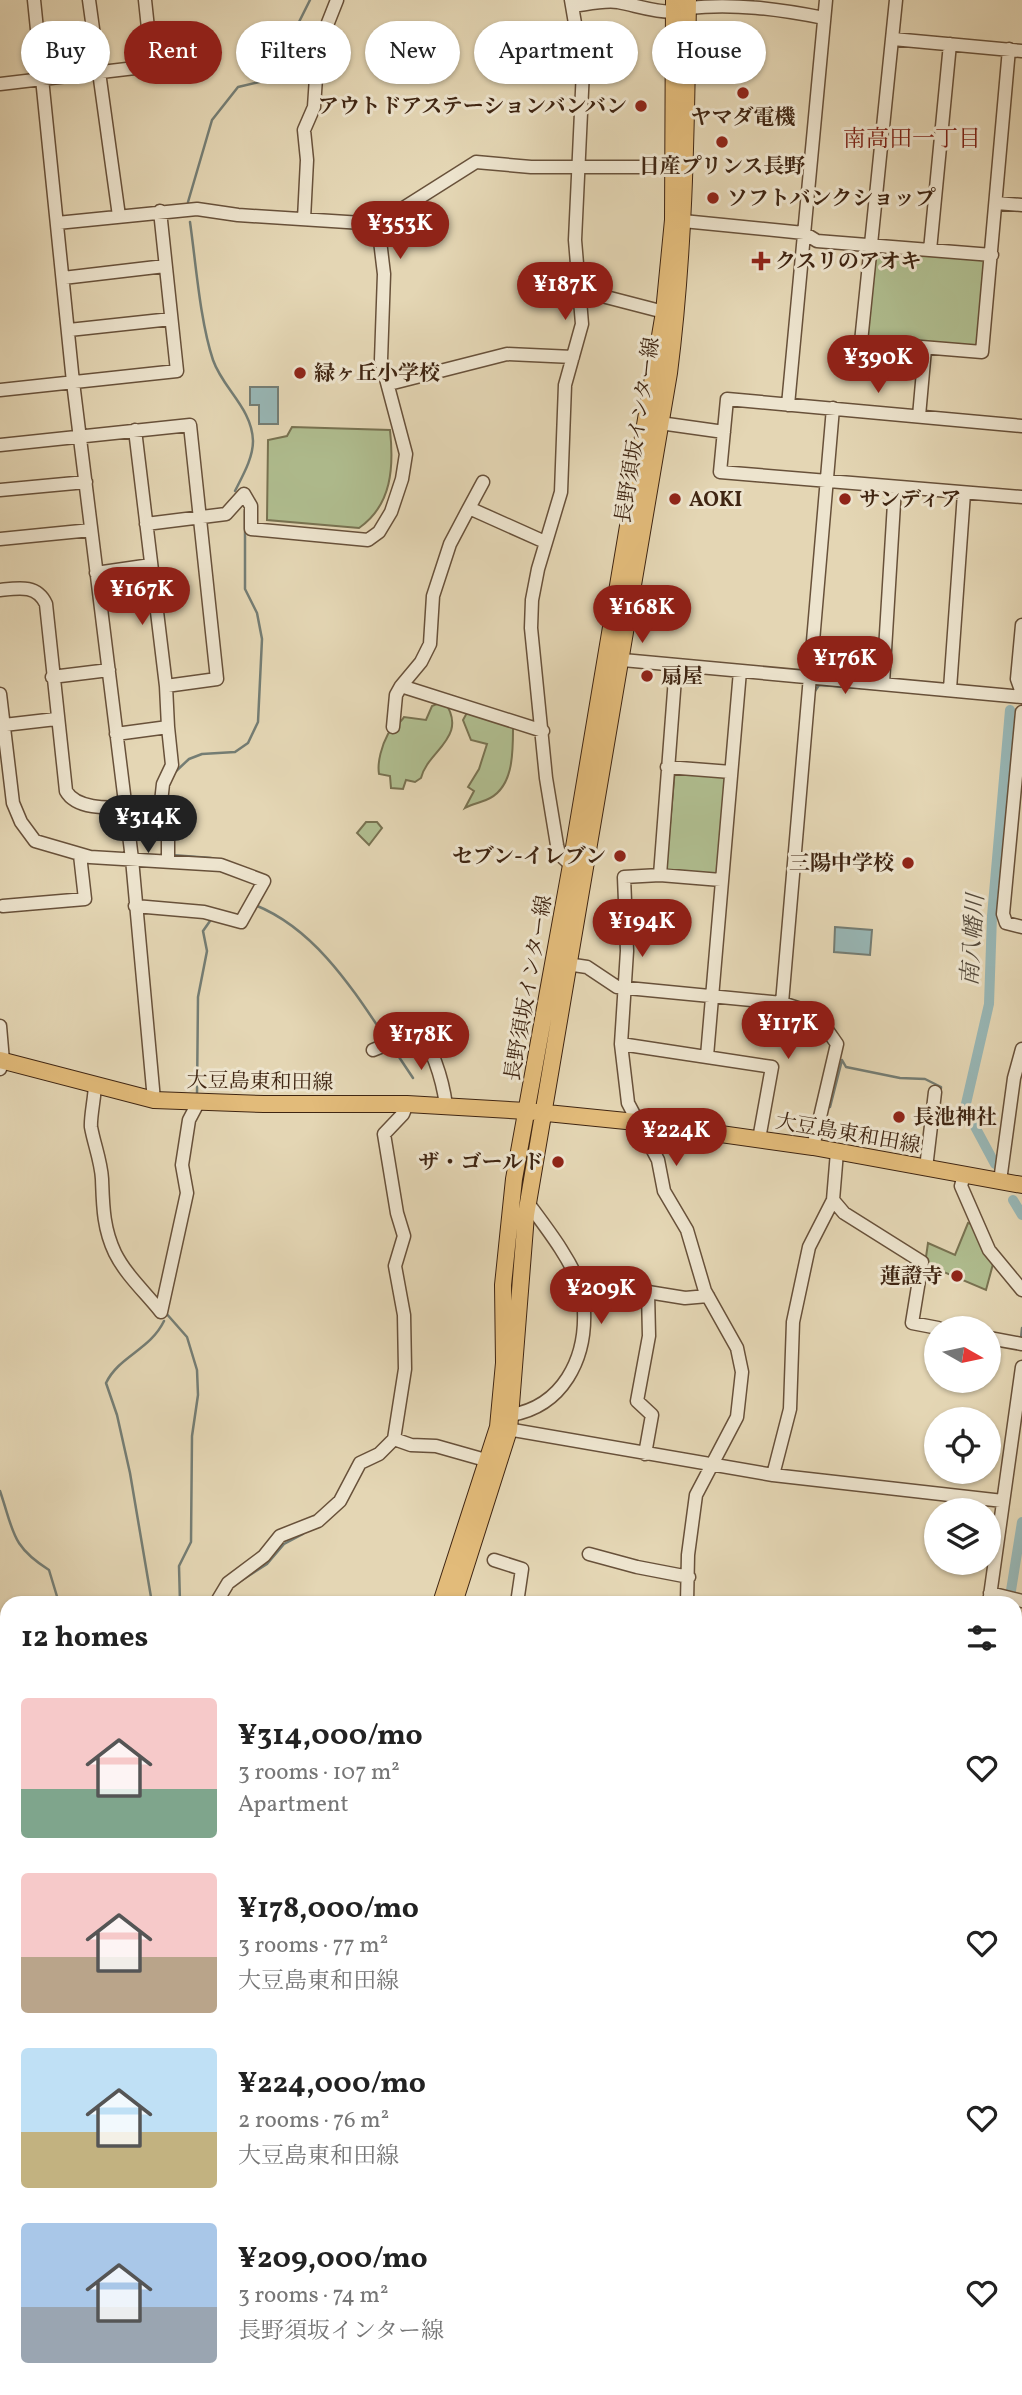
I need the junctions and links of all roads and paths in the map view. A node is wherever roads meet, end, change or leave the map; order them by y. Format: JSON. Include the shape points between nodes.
{"nodes":[{"id":1,"x":34,"y":0,"type":"edge"},
{"id":2,"x":89,"y":0,"type":"edge"},
{"id":3,"x":145,"y":0,"type":"edge"},
{"id":4,"x":337,"y":0,"type":"edge"},
{"id":5,"x":826,"y":0,"type":"edge"},
{"id":6,"x":896,"y":0,"type":"edge"},
{"id":7,"x":710,"y":2,"type":"edge"},
{"id":8,"x":572,"y":3,"type":"edge"},
{"id":9,"x":681,"y":5,"type":"edge"},
{"id":10,"x":824,"y":18,"type":"junction"},
{"id":11,"x":36,"y":21,"type":"edge"},
{"id":12,"x":92,"y":21,"type":"edge"},
{"id":13,"x":893,"y":39,"type":"junction"},
{"id":14,"x":950,"y":44,"type":"junction"},
{"id":15,"x":1016,"y":50,"type":"edge"},
{"id":16,"x":110,"y":71,"type":"edge"},
{"id":17,"x":21,"y":82,"type":"edge"},
{"id":18,"x":42,"y":84,"type":"edge"},
{"id":19,"x":100,"y":84,"type":"edge"},
{"id":20,"x":0,"y":85,"type":"edge"},
{"id":21,"x":578,"y":166,"type":"junction"},
{"id":22,"x":680,"y":167,"type":"junction"},
{"id":23,"x":996,"y":203,"type":"junction"},
{"id":24,"x":1022,"y":205,"type":"edge"},
{"id":25,"x":160,"y":211,"type":"junction"},
{"id":26,"x":119,"y":216,"type":"junction"},
{"id":27,"x":304,"y":219,"type":"junction"},
{"id":28,"x":678,"y":220,"type":"junction"},
{"id":29,"x":57,"y":223,"type":"junction"},
{"id":30,"x":378,"y":224,"type":"junction"},
{"id":31,"x":804,"y":233,"type":"junction"},
{"id":32,"x":870,"y":244,"type":"junction"},
{"id":33,"x":930,"y":250,"type":"junction"},
{"id":34,"x":992,"y":255,"type":"junction"},
{"id":35,"x":165,"y":266,"type":"junction"},
{"id":36,"x":63,"y":278,"type":"junction"},
{"id":37,"x":579,"y":290,"type":"junction"},
{"id":38,"x":664,"y":312,"type":"junction"},
{"id":39,"x":171,"y":319,"type":"junction"},
{"id":40,"x":69,"y":330,"type":"junction"},
{"id":41,"x":925,"y":349,"type":"junction"},
{"id":42,"x":573,"y":357,"type":"junction"},
{"id":43,"x":74,"y":382,"type":"junction"},
{"id":44,"x":389,"y":384,"type":"junction"},
{"id":45,"x":0,"y":390,"type":"edge"},
{"id":46,"x":788,"y":405,"type":"junction"},
{"id":47,"x":833,"y":408,"type":"junction"},
{"id":48,"x":919,"y":416,"type":"junction"},
{"id":49,"x":660,"y":422,"type":"junction"},
{"id":50,"x":1022,"y":426,"type":"edge"},
{"id":51,"x":135,"y":430,"type":"junction"},
{"id":52,"x":724,"y":432,"type":"junction"},
{"id":53,"x":81,"y":437,"type":"junction"},
{"id":54,"x":0,"y":445,"type":"edge"},
{"id":55,"x":826,"y":481,"type":"junction"},
{"id":56,"x":86,"y":482,"type":"junction"},
{"id":57,"x":483,"y":482,"type":"dead end"},
{"id":58,"x":895,"y":487,"type":"junction"},
{"id":59,"x":0,"y":490,"type":"edge"},
{"id":60,"x":964,"y":492,"type":"junction"},
{"id":61,"x":1022,"y":497,"type":"edge"},
{"id":62,"x":469,"y":508,"type":"junction"},
{"id":63,"x":200,"y":518,"type":"junction"},
{"id":64,"x":146,"y":524,"type":"junction"},
{"id":65,"x":90,"y":530,"type":"junction"},
{"id":66,"x":0,"y":539,"type":"edge"},
{"id":67,"x":545,"y":542,"type":"junction"},
{"id":68,"x":151,"y":565,"type":"junction"},
{"id":69,"x":96,"y":573,"type":"junction"},
{"id":70,"x":0,"y":590,"type":"edge"},
{"id":71,"x":1022,"y":625,"type":"edge"},
{"id":72,"x":605,"y":658,"type":"junction"},
{"id":73,"x":622,"y":660,"type":"junction"},
{"id":74,"x":676,"y":665,"type":"junction"},
{"id":75,"x":109,"y":670,"type":"junction"},
{"id":76,"x":740,"y":671,"type":"junction"},
{"id":77,"x":52,"y":677,"type":"junction"},
{"id":78,"x":810,"y":677,"type":"junction"},
{"id":79,"x":883,"y":683,"type":"junction"},
{"id":80,"x":166,"y":685,"type":"junction"},
{"id":81,"x":401,"y":686,"type":"junction"},
{"id":82,"x":950,"y":689,"type":"junction"},
{"id":83,"x":0,"y":694,"type":"edge"},
{"id":84,"x":1022,"y":695,"type":"edge"},
{"id":85,"x":1022,"y":712,"type":"edge"},
{"id":86,"x":56,"y":719,"type":"junction"},
{"id":87,"x":4,"y":725,"type":"junction"},
{"id":88,"x":168,"y":727,"type":"junction"},
{"id":89,"x":393,"y":727,"type":"dead end"},
{"id":90,"x":542,"y":731,"type":"junction"},
{"id":91,"x":116,"y":734,"type":"junction"},
{"id":92,"x":667,"y":767,"type":"junction"},
{"id":93,"x":731,"y":772,"type":"junction"},
{"id":94,"x":125,"y":807,"type":"junction"},
{"id":95,"x":80,"y":855,"type":"junction"},
{"id":96,"x":131,"y":859,"type":"junction"},
{"id":97,"x":168,"y":862,"type":"junction"},
{"id":98,"x":571,"y":865,"type":"junction"},
{"id":99,"x":660,"y":875,"type":"junction"},
{"id":100,"x":721,"y":880,"type":"junction"},
{"id":101,"x":3,"y":906,"type":"dead end"},
{"id":102,"x":135,"y":906,"type":"junction"},
{"id":103,"x":1022,"y":927,"type":"edge"},
{"id":104,"x":567,"y":964,"type":"junction"},
{"id":105,"x":624,"y":987,"type":"junction"},
{"id":106,"x":712,"y":996,"type":"junction"},
{"id":107,"x":782,"y":1003,"type":"junction"},
{"id":108,"x":0,"y":1026,"type":"edge"},
{"id":109,"x":621,"y":1044,"type":"junction"},
{"id":110,"x":373,"y":1049,"type":"dead end"},
{"id":111,"x":1022,"y":1049,"type":"edge"},
{"id":112,"x":707,"y":1056,"type":"junction"},
{"id":113,"x":1,"y":1064,"type":"edge"},
{"id":114,"x":95,"y":1084,"type":"junction"},
{"id":115,"x":935,"y":1091,"type":"dead end"},
{"id":116,"x":154,"y":1100,"type":"junction"},
{"id":117,"x":200,"y":1101,"type":"junction"},
{"id":118,"x":407,"y":1104,"type":"junction"},
{"id":119,"x":446,"y":1105,"type":"junction"},
{"id":120,"x":535,"y":1111,"type":"junction"},
{"id":121,"x":636,"y":1122,"type":"junction"},
{"id":122,"x":759,"y":1139,"type":"junction"},
{"id":123,"x":813,"y":1147,"type":"junction"},
{"id":124,"x":837,"y":1152,"type":"junction"},
{"id":125,"x":926,"y":1168,"type":"junction"},
{"id":126,"x":964,"y":1175,"type":"junction"},
{"id":127,"x":1000,"y":1181,"type":"junction"},
{"id":128,"x":1022,"y":1185,"type":"edge"},
{"id":129,"x":833,"y":1200,"type":"junction"},
{"id":130,"x":528,"y":1203,"type":"junction"},
{"id":131,"x":1022,"y":1290,"type":"edge"},
{"id":132,"x":708,"y":1296,"type":"junction"},
{"id":133,"x":924,"y":1325,"type":"edge"},
{"id":134,"x":1001,"y":1340,"type":"edge"},
{"id":135,"x":1022,"y":1344,"type":"edge"},
{"id":136,"x":1022,"y":1367,"type":"edge"},
{"id":137,"x":506,"y":1424,"type":"junction"},
{"id":138,"x":394,"y":1439,"type":"junction"},
{"id":139,"x":645,"y":1454,"type":"junction"},
{"id":140,"x":489,"y":1461,"type":"junction"},
{"id":141,"x":713,"y":1465,"type":"junction"},
{"id":142,"x":773,"y":1475,"type":"junction"},
{"id":143,"x":1003,"y":1502,"type":"junction"},
{"id":144,"x":589,"y":1554,"type":"dead end"},
{"id":145,"x":494,"y":1560,"type":"dead end"},
{"id":146,"x":689,"y":1577,"type":"junction"},
{"id":147,"x":220,"y":1596,"type":"edge"},
{"id":148,"x":443,"y":1596,"type":"edge"},
{"id":149,"x":456,"y":1596,"type":"edge"},
{"id":150,"x":518,"y":1596,"type":"edge"},
{"id":151,"x":688,"y":1596,"type":"edge"},
{"id":152,"x":989,"y":1596,"type":"edge"}],
"edges":[{"from":1,"to":11,"type":"street"},
{"from":2,"to":12,"type":"street"},
{"from":3,"to":16,"type":"street","via":[[152,66]]},
{"from":4,"to":27,"type":"street","via":[[318,48],[314,107],[303,130],[307,160]]},
{"from":5,"to":10,"type":"street"},
{"from":6,"to":13,"type":"street"},
{"from":7,"to":9,"type":"street"},
{"from":7,"to":10,"type":"street"},
{"from":8,"to":9,"type":"street","via":[[621,2],[654,12]]},
{"from":8,"to":21,"type":"street","via":[[583,70]]},
{"from":9,"to":22,"type":"main road","name":"長野須坂インター線"},
{"from":10,"to":31,"type":"street"},
{"from":13,"to":14,"type":"street"},
{"from":13,"to":32,"type":"street"},
{"from":14,"to":15,"type":"street"},
{"from":14,"to":33,"type":"street"},
{"from":15,"to":23,"type":"street"},
{"from":17,"to":20,"type":"street"},
{"from":18,"to":29,"type":"street"},
{"from":19,"to":26,"type":"street"},
{"from":21,"to":22,"type":"street"},
{"from":21,"to":30,"type":"street","via":[[476,162]]},
{"from":21,"to":37,"type":"street","via":[[575,240]]},
{"from":22,"to":28,"type":"main road","name":"長野須坂インター線"},
{"from":23,"to":24,"type":"street"},
{"from":23,"to":34,"type":"street"},
{"from":25,"to":26,"type":"street"},
{"from":25,"to":27,"type":"street","via":[[197,209]]},
{"from":25,"to":35,"type":"street"},
{"from":26,"to":29,"type":"street"},
{"from":27,"to":30,"type":"street"},
{"from":28,"to":31,"type":"street"},
{"from":28,"to":38,"type":"main road","name":"長野須坂インター線"},
{"from":28,"to":49,"type":"main road","name":"長野須坂インター線","via":[[679,292]]},
{"from":29,"to":36,"type":"street"},
{"from":30,"to":44,"type":"street","via":[[384,274],[381,360]]},
{"from":31,"to":32,"type":"street","via":[[817,241]]},
{"from":31,"to":46,"type":"street"},
{"from":32,"to":33,"type":"street"},
{"from":32,"to":41,"type":"street","via":[[861,342]]},
{"from":33,"to":34,"type":"street"},
{"from":34,"to":41,"type":"street","via":[[982,352]]},
{"from":35,"to":36,"type":"street"},
{"from":35,"to":39,"type":"street"},
{"from":36,"to":40,"type":"street"},
{"from":37,"to":38,"type":"street"},
{"from":37,"to":42,"type":"street","via":[[582,324]]},
{"from":38,"to":72,"type":"main road","name":"長野須坂インター線"},
{"from":39,"to":40,"type":"street"},
{"from":39,"to":43,"type":"street","via":[[177,371]]},
{"from":40,"to":43,"type":"street"},
{"from":41,"to":48,"type":"street"},
{"from":42,"to":44,"type":"street","via":[[507,354]]},
{"from":42,"to":67,"type":"street","via":[[565,385],[561,492]]},
{"from":43,"to":45,"type":"street"},
{"from":43,"to":53,"type":"street"},
{"from":44,"to":63,"type":"street","via":[[405,466],[391,512],[368,540],[251,529],[251,506],[244,494],[226,514]]},
{"from":46,"to":47,"type":"street"},
{"from":46,"to":52,"type":"street","via":[[727,399]]},
{"from":47,"to":48,"type":"street"},
{"from":47,"to":55,"type":"street"},
{"from":48,"to":50,"type":"street"},
{"from":49,"to":52,"type":"street"},
{"from":49,"to":73,"type":"main road","name":"長野須坂インター線"},
{"from":51,"to":53,"type":"street"},
{"from":51,"to":63,"type":"street","via":[[190,425]]},
{"from":51,"to":64,"type":"street"},
{"from":52,"to":55,"type":"street","via":[[720,472]]},
{"from":53,"to":54,"type":"street"},
{"from":53,"to":56,"type":"street"},
{"from":55,"to":58,"type":"street"},
{"from":55,"to":78,"type":"street"},
{"from":56,"to":59,"type":"street"},
{"from":56,"to":65,"type":"street"},
{"from":57,"to":62,"type":"street"},
{"from":58,"to":60,"type":"street"},
{"from":58,"to":79,"type":"street"},
{"from":60,"to":61,"type":"street"},
{"from":60,"to":82,"type":"street"},
{"from":62,"to":67,"type":"street"},
{"from":62,"to":81,"type":"street","via":[[450,544],[433,596],[430,643]]},
{"from":63,"to":64,"type":"street"},
{"from":63,"to":80,"type":"street","via":[[217,679]]},
{"from":64,"to":68,"type":"street"},
{"from":65,"to":66,"type":"street"},
{"from":65,"to":69,"type":"street"},
{"from":67,"to":90,"type":"street","via":[[532,600],[531,628]]},
{"from":68,"to":69,"type":"street"},
{"from":68,"to":80,"type":"street"},
{"from":69,"to":75,"type":"street"},
{"from":70,"to":77,"type":"street","via":[[25,588],[42,596]]},
{"from":71,"to":84,"type":"street","via":[[1017,679]]},
{"from":72,"to":73,"type":"street"},
{"from":72,"to":98,"type":"main road","name":"長野須坂インター線"},
{"from":73,"to":74,"type":"street"},
{"from":73,"to":104,"type":"main road","name":"長野須坂インター線"},
{"from":74,"to":76,"type":"street"},
{"from":74,"to":92,"type":"street"},
{"from":75,"to":77,"type":"street"},
{"from":75,"to":91,"type":"street"},
{"from":76,"to":78,"type":"street"},
{"from":76,"to":93,"type":"street"},
{"from":77,"to":86,"type":"street"},
{"from":78,"to":79,"type":"street"},
{"from":78,"to":107,"type":"street"},
{"from":79,"to":82,"type":"street"},
{"from":80,"to":88,"type":"street"},
{"from":81,"to":89,"type":"street"},
{"from":81,"to":90,"type":"street"},
{"from":82,"to":84,"type":"street"},
{"from":83,"to":87,"type":"street"},
{"from":85,"to":103,"type":"street","via":[[1003,914],[1006,923]]},
{"from":86,"to":87,"type":"street"},
{"from":86,"to":94,"type":"street","via":[[69,797],[90,805]]},
{"from":87,"to":95,"type":"street","via":[[13,803],[21,822],[35,841]]},
{"from":88,"to":91,"type":"street"},
{"from":88,"to":97,"type":"street","via":[[172,765],[163,784],[159,820],[168,839]]},
{"from":90,"to":98,"type":"street","via":[[559,854]]},
{"from":91,"to":94,"type":"street"},
{"from":92,"to":93,"type":"street"},
{"from":92,"to":99,"type":"street"},
{"from":93,"to":100,"type":"street"},
{"from":94,"to":96,"type":"street"},
{"from":95,"to":96,"type":"street"},
{"from":95,"to":101,"type":"street","via":[[85,899]]},
{"from":96,"to":97,"type":"street"},
{"from":96,"to":102,"type":"street"},
{"from":97,"to":102,"type":"street","via":[[220,865],[264,881],[241,922],[204,912]]},
{"from":98,"to":120,"type":"main road","name":"長野須坂インター線"},
{"from":99,"to":100,"type":"street"},
{"from":99,"to":105,"type":"street","via":[[624,877]]},
{"from":100,"to":106,"type":"street"},
{"from":102,"to":116,"type":"street"},
{"from":104,"to":105,"type":"street","via":[[587,967],[612,985]]},
{"from":104,"to":120,"type":"main road","name":"長野須坂インター線"},
{"from":105,"to":106,"type":"street"},
{"from":105,"to":109,"type":"street"},
{"from":106,"to":107,"type":"street"},
{"from":106,"to":112,"type":"street"},
{"from":107,"to":123,"type":"street","via":[[816,1014],[837,1044]]},
{"from":108,"to":113,"type":"street"},
{"from":109,"to":112,"type":"street"},
{"from":109,"to":121,"type":"street","via":[[628,1103]]},
{"from":110,"to":119,"type":"street","via":[[416,1029],[443,1082]]},
{"from":111,"to":127,"type":"street"},
{"from":112,"to":122,"type":"street","via":[[772,1067]]},
{"from":113,"to":114,"type":"main road","name":"大豆島東和田線"},
{"from":114,"to":116,"type":"main road","name":"大豆島東和田線"},
{"from":114,"to":117,"type":"street","via":[[91,1124],[106,1230],[131,1278],[161,1312],[187,1193],[182,1165],[189,1120]]},
{"from":115,"to":125,"type":"street"},
{"from":116,"to":117,"type":"main road","name":"大豆島東和田線"},
{"from":117,"to":118,"type":"main road","name":"大豆島東和田線"},
{"from":118,"to":119,"type":"main road","name":"大豆島東和田線"},
{"from":118,"to":138,"type":"street","via":[[384,1134],[404,1236],[395,1266],[404,1315],[405,1369]]},
{"from":119,"to":120,"type":"main road","name":"大豆島東和田線"},
{"from":120,"to":121,"type":"main road","name":"大豆島東和田線"},
{"from":120,"to":130,"type":"main road","name":"長野須坂インター線"},
{"from":120,"to":137,"type":"main road","name":"長野須坂インター線","via":[[509,1219]]},
{"from":121,"to":122,"type":"main road","name":"大豆島東和田線"},
{"from":121,"to":132,"type":"street","via":[[658,1160],[668,1200],[687,1230]]},
{"from":122,"to":123,"type":"main road","name":"大豆島東和田線"},
{"from":123,"to":124,"type":"main road","name":"大豆島東和田線"},
{"from":124,"to":125,"type":"main road","name":"大豆島東和田線"},
{"from":124,"to":129,"type":"street"},
{"from":125,"to":126,"type":"main road","name":"大豆島東和田線"},
{"from":126,"to":127,"type":"main road","name":"大豆島東和田線"},
{"from":126,"to":131,"type":"street","via":[[961,1186],[989,1250]]},
{"from":127,"to":128,"type":"main road","name":"大豆島東和田線"},
{"from":129,"to":133,"type":"street","via":[[844,1213],[922,1262],[912,1323]]},
{"from":129,"to":142,"type":"street","via":[[808,1247],[793,1322],[790,1409]]},
{"from":130,"to":137,"type":"main road","name":"長野須坂インター線"},
{"from":130,"to":137,"type":"street","via":[[552,1234],[583,1293],[585,1331],[572,1375],[542,1404]]},
{"from":132,"to":139,"type":"street","via":[[648,1292],[649,1336],[637,1401],[652,1415]]},
{"from":132,"to":141,"type":"street","via":[[737,1348],[742,1372],[737,1417]]},
{"from":134,"to":135,"type":"street"},
{"from":136,"to":143,"type":"street"},
{"from":137,"to":139,"type":"street"},
{"from":137,"to":140,"type":"main road","name":"長野須坂インター線"},
{"from":137,"to":149,"type":"main road","name":"長野須坂インター線"},
{"from":138,"to":140,"type":"street"},
{"from":138,"to":147,"type":"street","via":[[379,1454],[360,1463],[340,1501],[318,1521],[280,1536],[264,1556],[228,1583]]},
{"from":139,"to":141,"type":"street"},
{"from":140,"to":148,"type":"main road","name":"長野須坂インター線"},
{"from":141,"to":142,"type":"street"},
{"from":141,"to":146,"type":"street","via":[[694,1506]]},
{"from":142,"to":143,"type":"street"},
{"from":143,"to":152,"type":"street"},
{"from":144,"to":146,"type":"street"},
{"from":145,"to":150,"type":"street","via":[[522,1569]]},
{"from":146,"to":151,"type":"street"}]}
